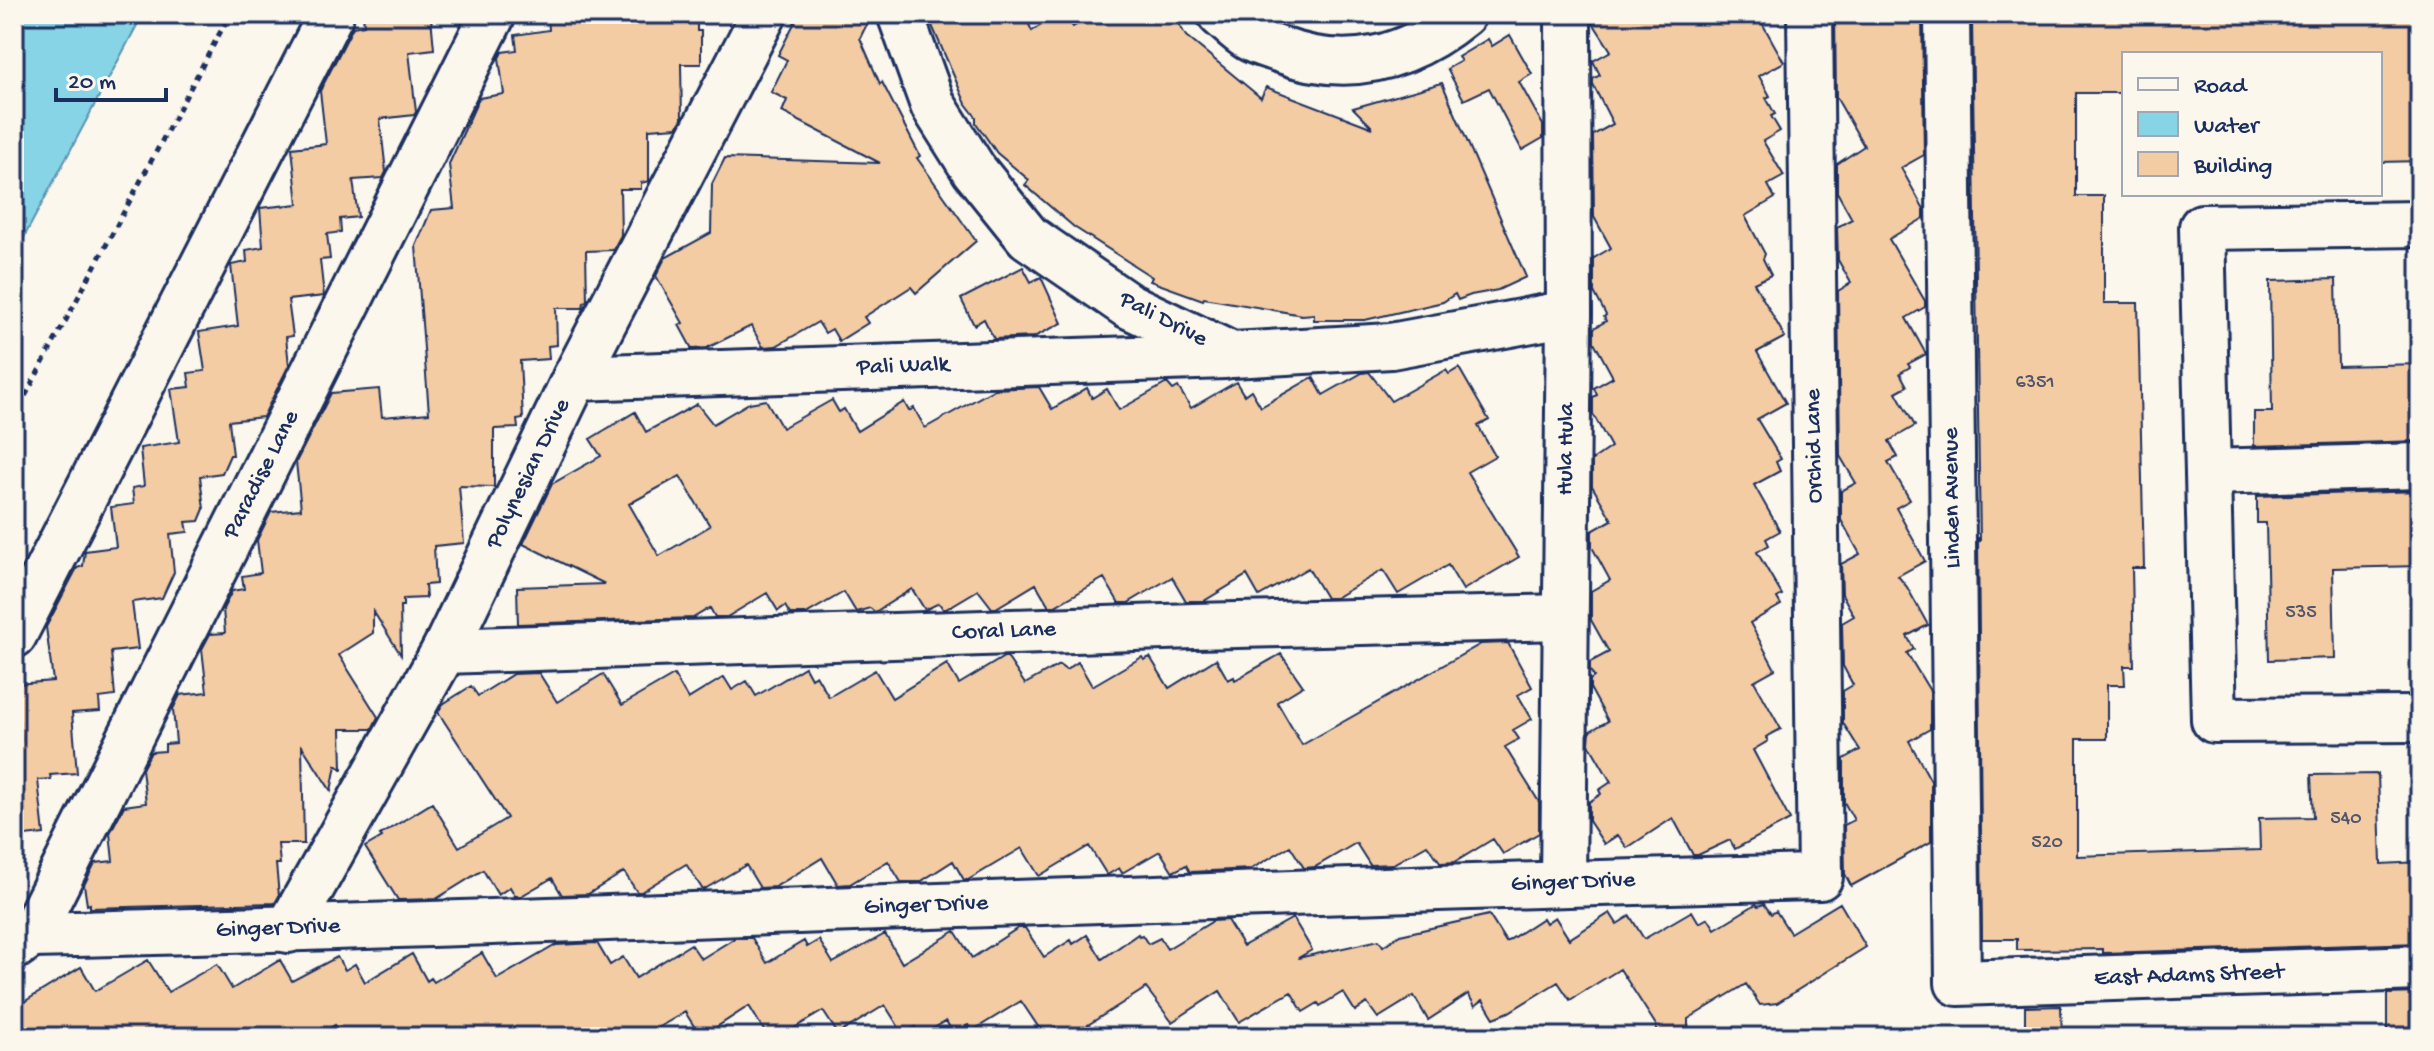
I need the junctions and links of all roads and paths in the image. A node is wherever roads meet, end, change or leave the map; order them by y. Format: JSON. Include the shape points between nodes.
{"nodes":[{"id":1,"x":230,"y":14,"type":"edge"},
{"id":2,"x":331,"y":14,"type":"edge"},
{"id":3,"x":493,"y":14,"type":"edge"},
{"id":4,"x":764,"y":14,"type":"edge"},
{"id":5,"x":900,"y":14,"type":"edge"},
{"id":6,"x":1220,"y":14,"type":"edge"},
{"id":7,"x":1463,"y":14,"type":"edge"},
{"id":8,"x":1568,"y":14,"type":"edge"},
{"id":9,"x":1810,"y":14,"type":"edge"},
{"id":10,"x":1947,"y":14,"type":"edge"},
{"id":11,"x":2420,"y":224,"type":"edge"},
{"id":12,"x":1569,"y":313,"type":"junction"},
{"id":13,"x":1232,"y":355,"type":"junction"},
{"id":14,"x":575,"y":378,"type":"junction"},
{"id":15,"x":14,"y":417,"type":"edge"},
{"id":16,"x":2420,"y":466,"type":"edge"},
{"id":17,"x":2208,"y":472,"type":"junction"},
{"id":18,"x":1564,"y":617,"type":"junction"},
{"id":19,"x":14,"y":635,"type":"edge"},
{"id":20,"x":444,"y":651,"type":"junction"},
{"id":21,"x":2420,"y":719,"type":"edge"},
{"id":22,"x":1820,"y":877,"type":"joint"},
{"id":23,"x":1563,"y":883,"type":"junction"},
{"id":24,"x":288,"y":930,"type":"junction"},
{"id":25,"x":22,"y":941,"type":"edge"},
{"id":26,"x":2420,"y":968,"type":"edge"},
{"id":27,"x":1958,"y":983,"type":"joint"}],
"edges":[{"from":1,"to":15,"type":"path"},
{"from":2,"to":19,"type":"street"},
{"from":3,"to":25,"type":"street","name":"Paradise Lane"},
{"from":4,"to":14,"type":"street","name":"Polynesian Drive"},
{"from":5,"to":13,"type":"street","name":"Pali Drive","via":[[933,105],[974,170],[1028,237],[1127,305]]},
{"from":6,"to":7,"type":"street","via":[[1249,38],[1306,60],[1373,61],[1406,50]]},
{"from":8,"to":12,"type":"street","name":"Hula Hula"},
{"from":9,"to":22,"type":"street","name":"Orchid Lane"},
{"from":10,"to":27,"type":"street","name":"Linden Avenue"},
{"from":11,"to":17,"type":"street","via":[[2202,227]]},
{"from":12,"to":13,"type":"street","name":"Pali Drive","via":[[1391,346]]},
{"from":12,"to":18,"type":"street","name":"Hula Hula"},
{"from":13,"to":14,"type":"street","name":"Pali Walk"},
{"from":14,"to":20,"type":"street","name":"Polynesian Drive"},
{"from":16,"to":17,"type":"street"},
{"from":17,"to":21,"type":"street","via":[[2214,720]]},
{"from":18,"to":20,"type":"street","name":"Coral Lane"},
{"from":18,"to":23,"type":"street","name":"Hula Hula"},
{"from":20,"to":24,"type":"street","name":"Polynesian Drive"},
{"from":22,"to":23,"type":"street","name":"Ginger Drive"},
{"from":23,"to":24,"type":"street","name":"Ginger Drive"},
{"from":24,"to":25,"type":"street","name":"Ginger Drive"},
{"from":26,"to":27,"type":"street","name":"East Adams Street"}]}
